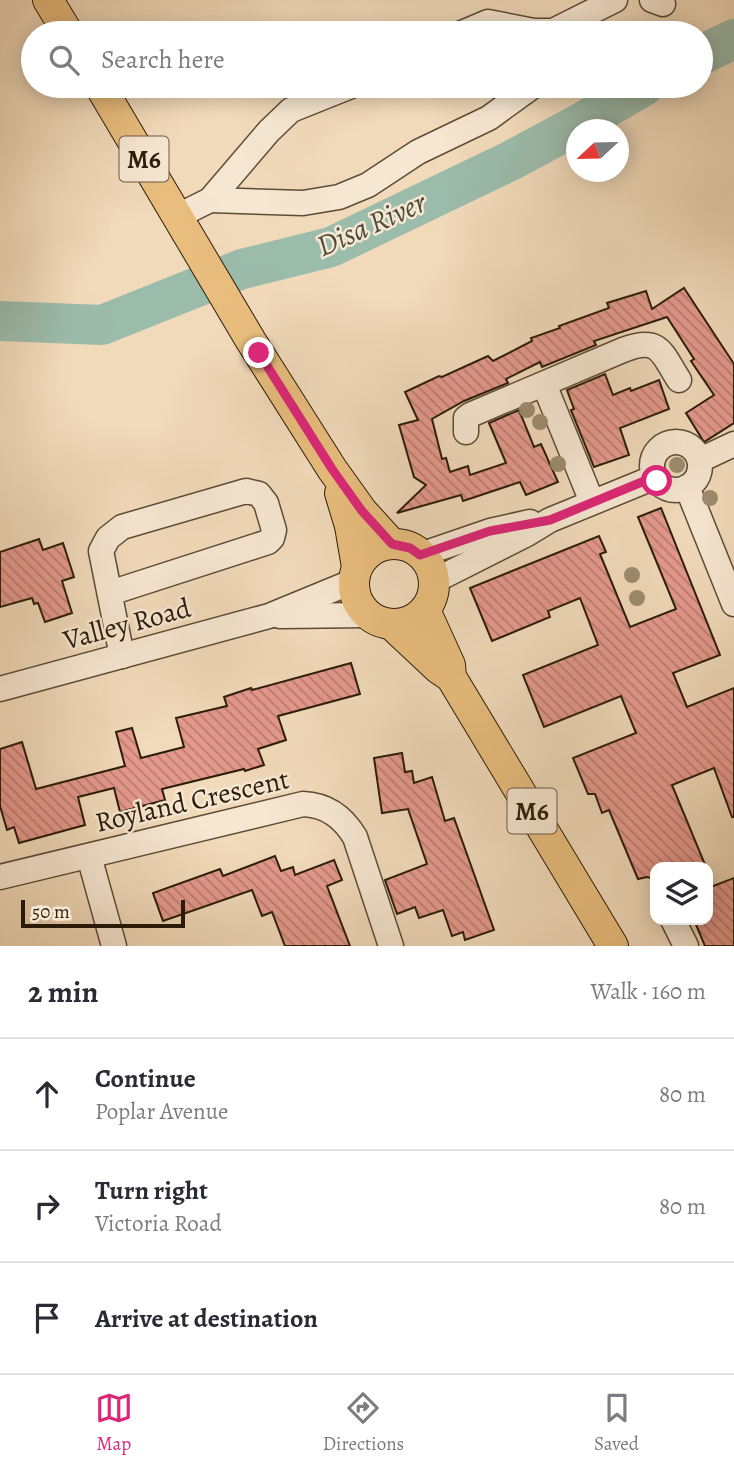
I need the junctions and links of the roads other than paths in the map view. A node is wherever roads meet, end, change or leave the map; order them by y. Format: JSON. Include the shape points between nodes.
{"nodes":[{"id":1,"x":48,"y":0,"type":"edge"},
{"id":2,"x":615,"y":0,"type":"edge"},
{"id":3,"x":61,"y":21,"type":"edge"},
{"id":4,"x":573,"y":21,"type":"edge"},
{"id":5,"x":107,"y":98,"type":"edge"},
{"id":6,"x":320,"y":98,"type":"edge"},
{"id":7,"x":516,"y":98,"type":"edge"},
{"id":8,"x":210,"y":201,"type":"junction"},
{"id":9,"x":183,"y":224,"type":"junction"},
{"id":10,"x":679,"y":380,"type":"dead end"},
{"id":11,"x":544,"y":384,"type":"junction"},
{"id":12,"x":466,"y":432,"type":"dead end"},
{"id":13,"x":734,"y":444,"type":"edge"},
{"id":14,"x":700,"y":460,"type":"junction"},
{"id":15,"x":332,"y":469,"type":"junction"},
{"id":16,"x":654,"y":477,"type":"junction"},
{"id":17,"x":687,"y":488,"type":"junction"},
{"id":18,"x":592,"y":502,"type":"junction"},
{"id":19,"x":550,"y":520,"type":"junction"},
{"id":20,"x":392,"y":544,"type":"junction"},
{"id":21,"x":420,"y":555,"type":"junction"},
{"id":22,"x":355,"y":574,"type":"junction"},
{"id":23,"x":434,"y":581,"type":"junction"},
{"id":24,"x":110,"y":593,"type":"junction"},
{"id":25,"x":734,"y":604,"type":"edge"},
{"id":26,"x":425,"y":610,"type":"junction"},
{"id":27,"x":269,"y":616,"type":"junction"},
{"id":28,"x":380,"y":620,"type":"junction"},
{"id":29,"x":122,"y":656,"type":"junction"},
{"id":30,"x":451,"y":677,"type":"junction"},
{"id":31,"x":0,"y":689,"type":"edge"},
{"id":32,"x":89,"y":856,"type":"junction"},
{"id":33,"x":0,"y":877,"type":"edge"},
{"id":34,"x":676,"y":925,"type":"edge"},
{"id":35,"x":114,"y":946,"type":"edge"},
{"id":36,"x":391,"y":946,"type":"edge"},
{"id":37,"x":613,"y":946,"type":"edge"},
{"id":38,"x":686,"y":946,"type":"edge"}],
"edges":[{"from":1,"to":3,"type":"main road"},
{"from":2,"to":4,"type":"street"},
{"from":5,"to":9,"type":"main road","number":"M6"},
{"from":6,"to":8,"type":"street","via":[[290,110]]},
{"from":7,"to":8,"type":"street","via":[[489,118],[339,197],[303,203]]},
{"from":8,"to":9,"type":"street"},
{"from":9,"to":15,"type":"main road","number":"M6"},
{"from":10,"to":11,"type":"street","via":[[660,350],[643,344]]},
{"from":11,"to":12,"type":"street","via":[[470,415]]},
{"from":11,"to":18,"type":"street"},
{"from":13,"to":14,"type":"street"},
{"from":14,"to":16,"type":"street","via":[[689,445],[667,444],[653,460]]},
{"from":14,"to":17,"type":"street","via":[[698,477]]},
{"from":15,"to":20,"type":"main road","number":"M6"},
{"from":15,"to":22,"type":"main road","number":"M6","via":[[350,526]]},
{"from":16,"to":17,"type":"street","via":[[668,489]]},
{"from":16,"to":18,"type":"street"},
{"from":17,"to":25,"type":"street"},
{"from":18,"to":19,"type":"street"},
{"from":19,"to":21,"type":"street","via":[[490,531]]},
{"from":19,"to":23,"type":"street"},
{"from":20,"to":21,"type":"main road","number":"M6"},
{"from":20,"to":22,"type":"main road","via":[[365,556]]},
{"from":21,"to":23,"type":"main road"},
{"from":22,"to":27,"type":"street","name":"Valley Road"},
{"from":22,"to":28,"type":"main road","number":"M6","via":[[360,606]]},
{"from":23,"to":26,"type":"main road"},
{"from":24,"to":24,"type":"street","via":[[101,551],[122,527],[246,491],[259,494],[266,503],[274,530],[268,542]]},
{"from":24,"to":29,"type":"street"},
{"from":26,"to":28,"type":"main road","via":[[403,623]]},
{"from":26,"to":30,"type":"main road","number":"M6"},
{"from":27,"to":28,"type":"street","name":"Valley Road"},
{"from":27,"to":29,"type":"street","name":"Valley Road"},
{"from":28,"to":30,"type":"main road","number":"M6"},
{"from":29,"to":31,"type":"street","name":"Valley Road"},
{"from":30,"to":37,"type":"main road","number":"M6"},
{"from":32,"to":33,"type":"street","name":"Royland Crescent"},
{"from":32,"to":35,"type":"street"},
{"from":32,"to":36,"type":"street","name":"Royland Crescent","via":[[317,804],[347,824],[355,837]]},
{"from":34,"to":38,"type":"street"}]}
